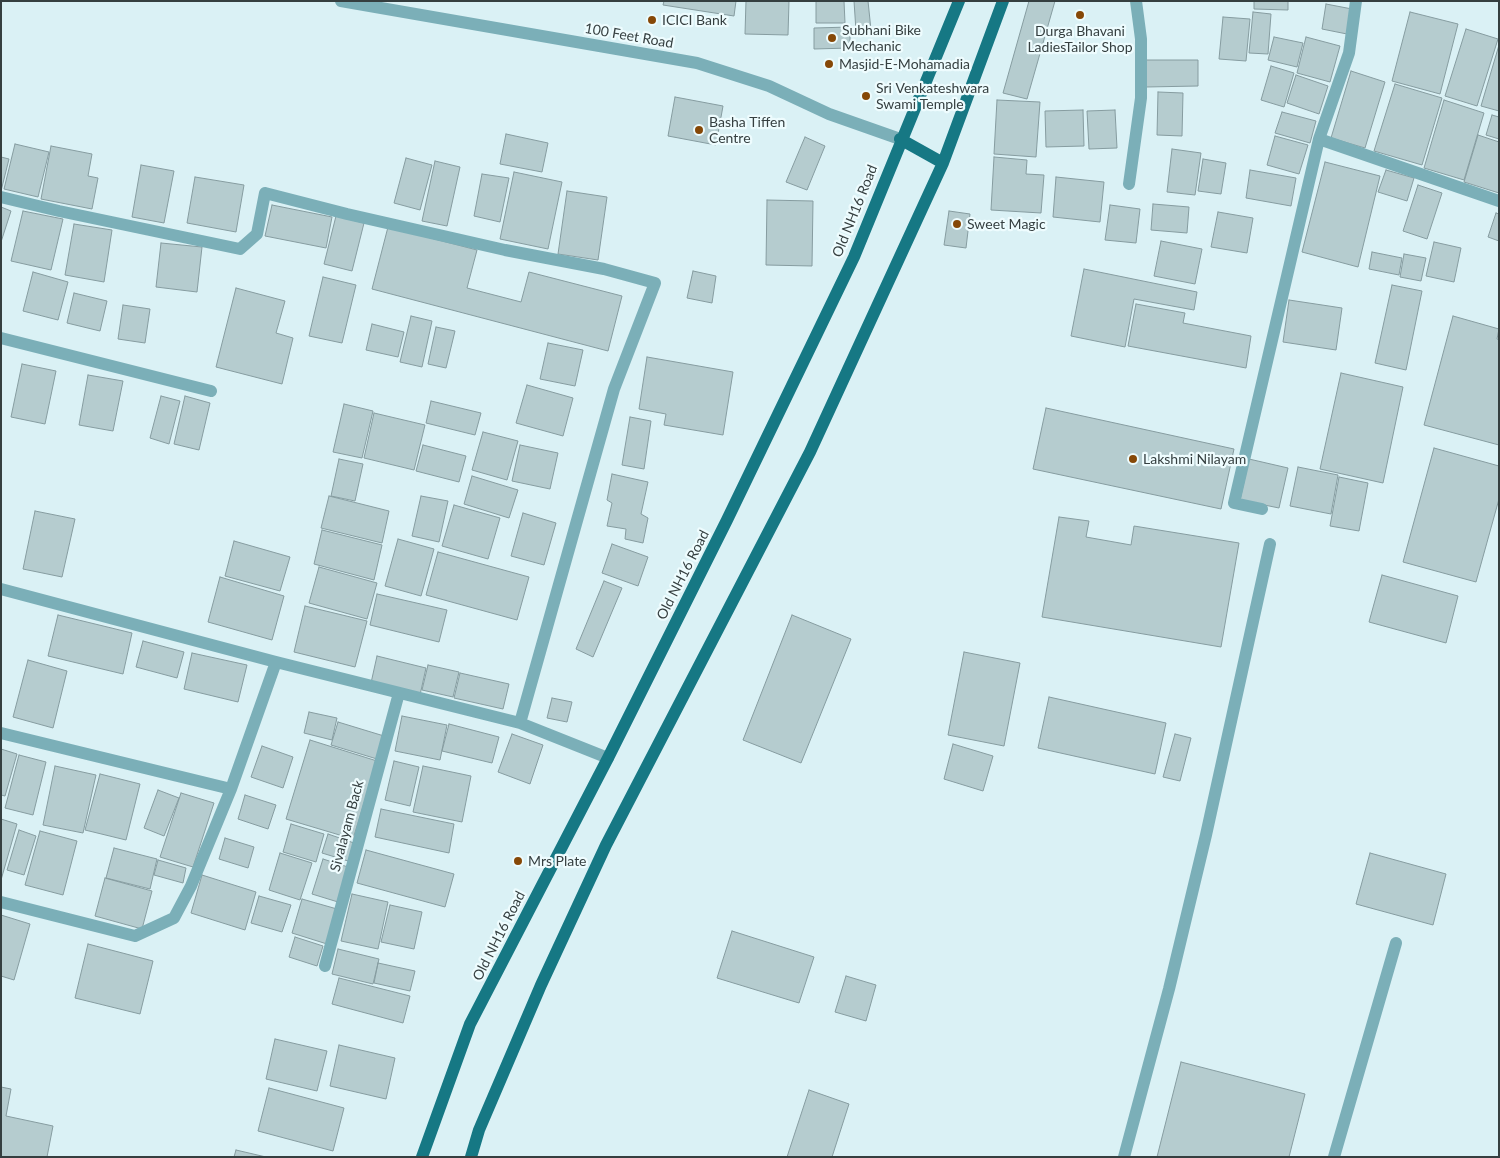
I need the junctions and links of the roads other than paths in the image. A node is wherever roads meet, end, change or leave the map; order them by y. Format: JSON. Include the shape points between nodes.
{"nodes":[{"id":1,"x":341,"y":1,"type":"edge"},
{"id":2,"x":959,"y":1,"type":"edge"},
{"id":3,"x":1003,"y":1,"type":"edge"},
{"id":4,"x":1136,"y":1,"type":"edge"},
{"id":5,"x":1356,"y":1,"type":"edge"},
{"id":6,"x":900,"y":139,"type":"junction"},
{"id":7,"x":1319,"y":139,"type":"junction"},
{"id":8,"x":943,"y":163,"type":"junction"},
{"id":9,"x":1129,"y":184,"type":"dead end"},
{"id":10,"x":1,"y":197,"type":"edge"},
{"id":11,"x":1499,"y":201,"type":"edge"},
{"id":12,"x":1,"y":338,"type":"edge"},
{"id":13,"x":211,"y":391,"type":"dead end"},
{"id":14,"x":1262,"y":509,"type":"dead end"},
{"id":15,"x":1270,"y":544,"type":"dead end"},
{"id":16,"x":1,"y":589,"type":"edge"},
{"id":17,"x":276,"y":662,"type":"junction"},
{"id":18,"x":398,"y":693,"type":"junction"},
{"id":19,"x":520,"y":723,"type":"junction"},
{"id":20,"x":1,"y":732,"type":"edge"},
{"id":21,"x":608,"y":758,"type":"junction"},
{"id":22,"x":230,"y":790,"type":"junction"},
{"id":23,"x":1,"y":902,"type":"edge"},
{"id":24,"x":1396,"y":943,"type":"dead end"},
{"id":25,"x":325,"y":966,"type":"dead end"},
{"id":26,"x":422,"y":1157,"type":"edge"},
{"id":27,"x":470,"y":1157,"type":"edge"},
{"id":28,"x":1124,"y":1157,"type":"edge"},
{"id":29,"x":1334,"y":1157,"type":"edge"}],
"edges":[{"from":1,"to":6,"type":"street","name":"100 Feet Road","via":[[697,63],[769,86],[829,114]]},
{"from":2,"to":6,"type":"main road","name":"Old NH16 Road"},
{"from":3,"to":8,"type":"main road"},
{"from":4,"to":9,"type":"street","via":[[1141,40],[1141,98]]},
{"from":5,"to":7,"type":"street","via":[[1349,53]]},
{"from":6,"to":8,"type":"main road"},
{"from":6,"to":21,"type":"main road","name":"Old NH16 Road","via":[[854,257]]},
{"from":7,"to":11,"type":"street"},
{"from":7,"to":14,"type":"street","via":[[1234,503]]},
{"from":8,"to":27,"type":"main road","via":[[810,452],[606,845],[541,985]]},
{"from":10,"to":19,"type":"street","via":[[240,249],[257,234],[265,192],[505,250],[604,268],[655,283],[614,389]]},
{"from":12,"to":13,"type":"street"},
{"from":15,"to":28,"type":"street","via":[[1206,835]]},
{"from":16,"to":17,"type":"street"},
{"from":17,"to":18,"type":"street"},
{"from":17,"to":22,"type":"street"},
{"from":18,"to":19,"type":"street"},
{"from":18,"to":25,"type":"street","name":"Sivalayam Back"},
{"from":19,"to":21,"type":"street"},
{"from":20,"to":22,"type":"street"},
{"from":21,"to":26,"type":"main road","name":"Old NH16 Road","via":[[470,1024]]},
{"from":22,"to":23,"type":"street","via":[[191,886],[174,918],[134,936]]},
{"from":24,"to":29,"type":"street"}]}
